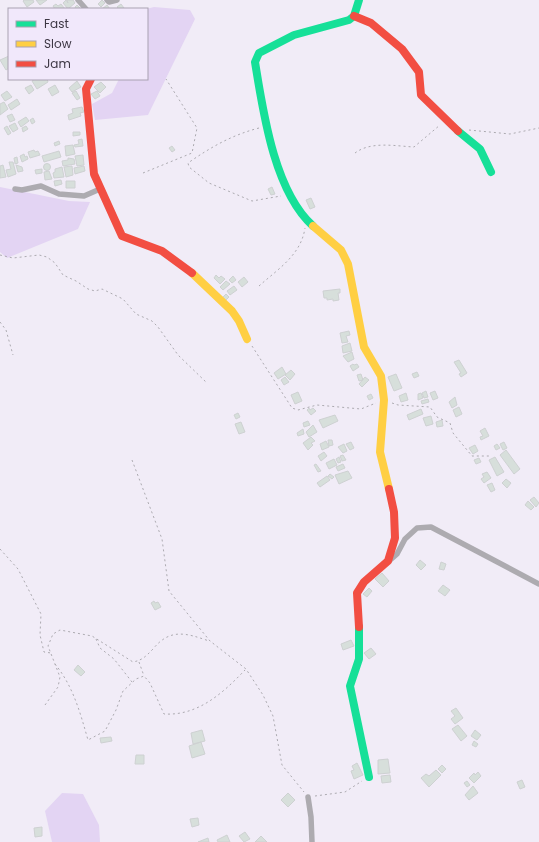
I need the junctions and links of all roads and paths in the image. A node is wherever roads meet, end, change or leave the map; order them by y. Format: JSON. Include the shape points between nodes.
{"nodes":[{"id":1,"x":78,"y":0,"type":"edge"},
{"id":2,"x":107,"y":0,"type":"edge"},
{"id":3,"x":117,"y":0,"type":"edge"},
{"id":4,"x":359,"y":0,"type":"edge"},
{"id":5,"x":85,"y":8,"type":"edge"},
{"id":6,"x":354,"y":16,"type":"junction"},
{"id":7,"x":166,"y":79,"type":"dead end"},
{"id":8,"x":90,"y":80,"type":"edge"},
{"id":9,"x":445,"y":119,"type":"junction"},
{"id":10,"x":266,"y":127,"type":"junction"},
{"id":11,"x":539,"y":128,"type":"edge"},
{"id":12,"x":468,"y":130,"type":"dead end"},
{"id":13,"x":355,"y":153,"type":"dead end"},
{"id":14,"x":491,"y":172,"type":"dead end"},
{"id":15,"x":142,"y":173,"type":"dead end"},
{"id":16,"x":15,"y":189,"type":"dead end"},
{"id":17,"x":100,"y":189,"type":"junction"},
{"id":18,"x":289,"y":195,"type":"junction"},
{"id":19,"x":307,"y":220,"type":"junction"},
{"id":20,"x":0,"y":255,"type":"edge"},
{"id":21,"x":258,"y":286,"type":"dead end"},
{"id":22,"x":0,"y":322,"type":"edge"},
{"id":23,"x":247,"y":339,"type":"joint"},
{"id":24,"x":12,"y":355,"type":"dead end"},
{"id":25,"x":207,"y":383,"type":"dead end"},
{"id":26,"x":384,"y":400,"type":"junction"},
{"id":27,"x":490,"y":456,"type":"dead end"},
{"id":28,"x":132,"y":460,"type":"dead end"},
{"id":29,"x":0,"y":549,"type":"edge"},
{"id":30,"x":388,"y":561,"type":"junction"},
{"id":31,"x":539,"y":584,"type":"edge"},
{"id":32,"x":96,"y":638,"type":"junction"},
{"id":33,"x":210,"y":641,"type":"junction"},
{"id":34,"x":51,"y":653,"type":"junction"},
{"id":35,"x":139,"y":661,"type":"junction"},
{"id":36,"x":55,"y":664,"type":"junction"},
{"id":37,"x":246,"y":669,"type":"junction"},
{"id":38,"x":144,"y":676,"type":"junction"},
{"id":39,"x":132,"y":682,"type":"junction"},
{"id":40,"x":45,"y":705,"type":"dead end"},
{"id":41,"x":370,"y":777,"type":"joint"},
{"id":42,"x":308,"y":797,"type":"junction"},
{"id":43,"x":312,"y":842,"type":"edge"}],
"edges":[{"from":1,"to":5,"type":"street"},
{"from":2,"to":3,"type":"street"},
{"from":4,"to":6,"type":"street"},
{"from":6,"to":9,"type":"street","via":[[371,23],[402,49],[419,72],[421,95]]},
{"from":6,"to":10,"type":"street","via":[[337,24],[294,35],[259,53],[255,62]]},
{"from":7,"to":15,"type":"path","via":[[197,128],[192,153]]},
{"from":8,"to":17,"type":"street","via":[[86,89],[94,174]]},
{"from":9,"to":13,"type":"path","via":[[414,147],[382,145],[362,148]]},
{"from":9,"to":14,"type":"street","via":[[480,149]]},
{"from":10,"to":18,"type":"street"},
{"from":10,"to":18,"type":"path","via":[[240,133],[215,144],[188,163],[189,167],[209,183],[252,201]]},
{"from":11,"to":12,"type":"path","via":[[510,134]]},
{"from":16,"to":17,"type":"street","via":[[41,186],[59,194],[84,196]]},
{"from":17,"to":23,"type":"street","via":[[107,198],[122,236],[161,250],[174,258],[224,302],[238,320]]},
{"from":18,"to":19,"type":"street"},
{"from":19,"to":21,"type":"path","via":[[304,237],[294,255]]},
{"from":19,"to":26,"type":"street","via":[[340,250],[348,264],[364,347],[381,376]]},
{"from":20,"to":25,"type":"path","via":[[13,258],[47,257],[63,275],[88,289],[102,289],[123,299],[136,314],[152,321],[178,355]]},
{"from":22,"to":24,"type":"path","via":[[6,330]]},
{"from":23,"to":26,"type":"path","via":[[292,408],[298,410],[317,405],[361,409]]},
{"from":26,"to":27,"type":"path","via":[[398,405],[430,407],[437,417],[450,423],[453,434],[472,456]]},
{"from":26,"to":30,"type":"street","via":[[380,452],[394,512],[395,532]]},
{"from":28,"to":33,"type":"path","via":[[162,539],[169,591]]},
{"from":29,"to":34,"type":"path","via":[[18,569],[41,614],[40,636],[44,652]]},
{"from":30,"to":31,"type":"street","via":[[397,554],[405,539],[417,528],[430,527]]},
{"from":30,"to":41,"type":"street","via":[[364,582],[357,593],[359,659],[350,686]]},
{"from":32,"to":34,"type":"path","via":[[60,630],[52,634],[48,646]]},
{"from":32,"to":35,"type":"path","via":[[133,662]]},
{"from":32,"to":39,"type":"path","via":[[100,648],[114,659]]},
{"from":33,"to":35,"type":"path","via":[[189,634],[173,634],[160,640],[143,660]]},
{"from":33,"to":37,"type":"path"},
{"from":34,"to":36,"type":"path"},
{"from":35,"to":38,"type":"path"},
{"from":36,"to":39,"type":"path","via":[[65,676],[76,698],[88,740],[105,731],[123,691]]},
{"from":36,"to":40,"type":"path","via":[[60,677],[58,687]]},
{"from":37,"to":38,"type":"path","via":[[223,692],[207,703],[175,715],[164,714],[150,683]]},
{"from":37,"to":42,"type":"path","via":[[273,716],[282,765]]},
{"from":38,"to":39,"type":"path"},
{"from":41,"to":42,"type":"path","via":[[345,792]]},
{"from":42,"to":43,"type":"street"}]}
